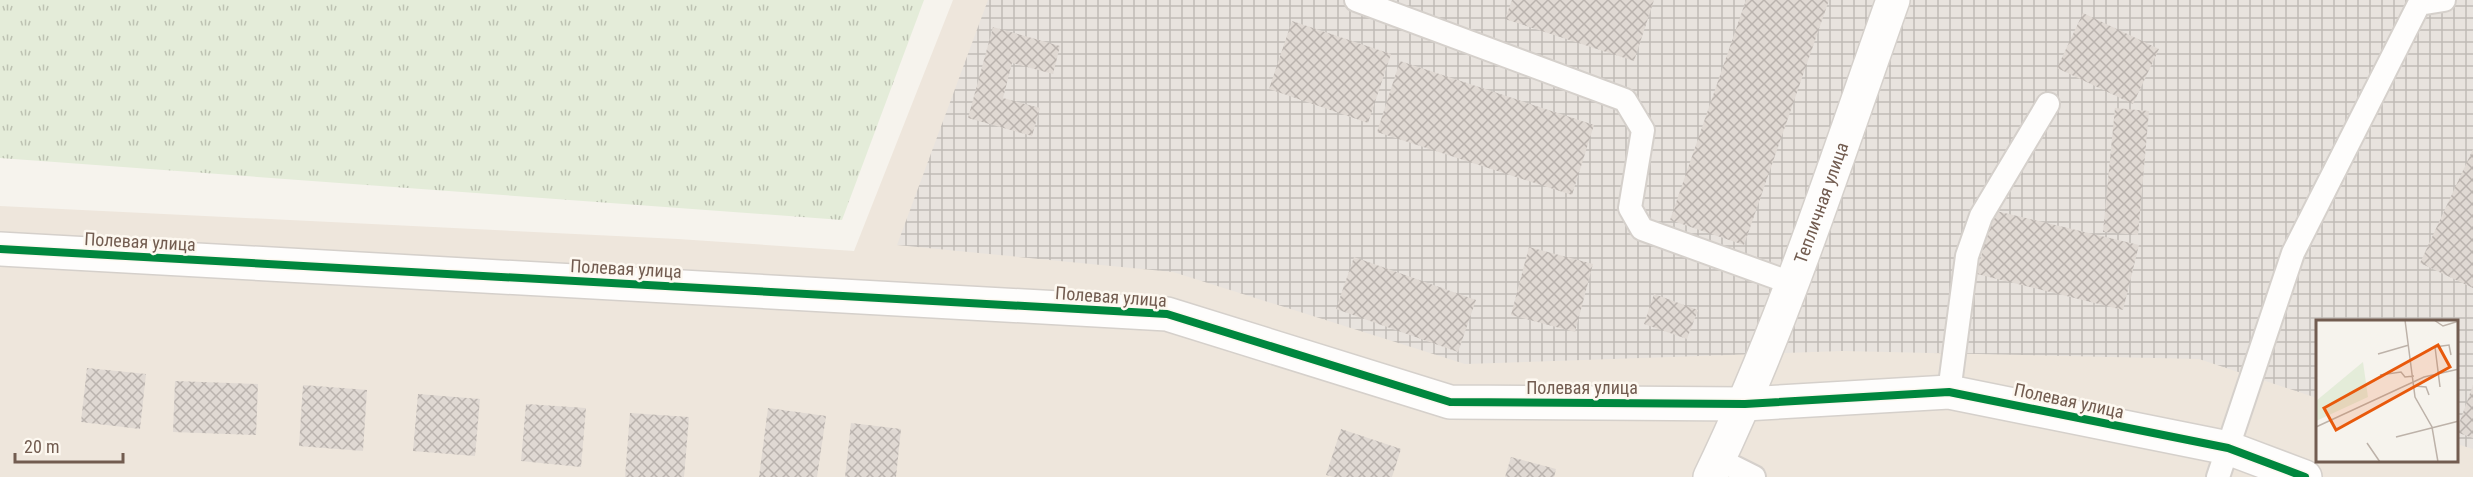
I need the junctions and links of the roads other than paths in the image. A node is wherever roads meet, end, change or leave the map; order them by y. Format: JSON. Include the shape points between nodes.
{"nodes":[{"id":1,"x":1356,"y":0,"type":"edge"},
{"id":2,"x":1893,"y":0,"type":"edge"},
{"id":3,"x":2444,"y":0,"type":"edge"},
{"id":4,"x":2048,"y":105,"type":"dead end"},
{"id":5,"x":0,"y":249,"type":"edge"},
{"id":6,"x":1791,"y":283,"type":"junction"},
{"id":7,"x":1949,"y":392,"type":"junction"},
{"id":8,"x":1744,"y":404,"type":"junction"},
{"id":9,"x":2223,"y":463,"type":"edge"},
{"id":10,"x":1714,"y":468,"type":"edge"},
{"id":11,"x":1754,"y":477,"type":"edge"},
{"id":12,"x":2305,"y":477,"type":"edge"}],
"edges":[{"from":1,"to":6,"type":"lane","via":[[1625,100],[1643,130],[1630,208],[1642,229]]},
{"from":2,"to":6,"type":"street","name":"Тепличная улица"},
{"from":3,"to":9,"type":"lane","via":[[2419,4],[2293,254]]},
{"from":4,"to":7,"type":"lane","via":[[1981,216],[1967,256]]},
{"from":5,"to":8,"type":"street","name":"Полевая улица","via":[[1167,314],[1450,402]]},
{"from":6,"to":8,"type":"street","name":"Тепличная улица"},
{"from":7,"to":8,"type":"street","name":"Полевая улица"},
{"from":7,"to":9,"type":"street","name":"Полевая улица"},
{"from":8,"to":10,"type":"street","name":"Тепличная улица"},
{"from":9,"to":12,"type":"street","name":"Полевая улица"},
{"from":10,"to":11,"type":"lane"}]}
